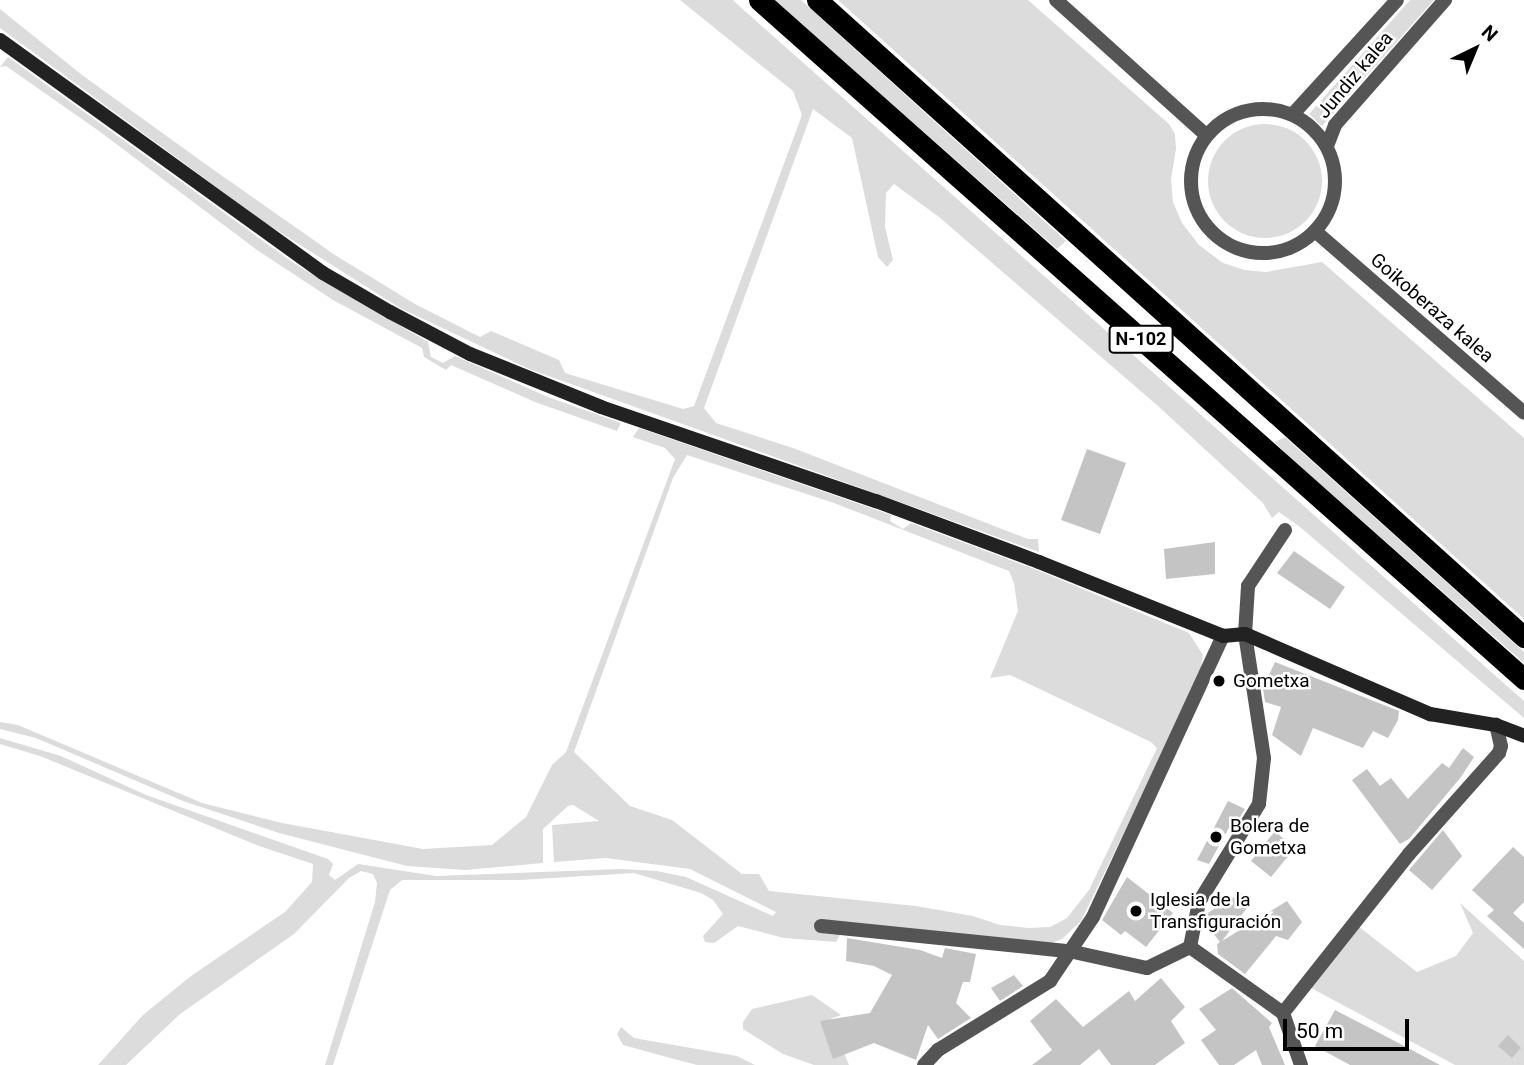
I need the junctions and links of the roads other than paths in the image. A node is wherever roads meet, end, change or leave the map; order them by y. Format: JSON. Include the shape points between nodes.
{"nodes":[{"id":1,"x":759,"y":0,"type":"edge"},
{"id":2,"x":817,"y":0,"type":"edge"},
{"id":3,"x":1056,"y":0,"type":"edge"},
{"id":4,"x":1397,"y":0,"type":"edge"},
{"id":5,"x":1445,"y":0,"type":"edge"},
{"id":6,"x":0,"y":40,"type":"edge"},
{"id":7,"x":1293,"y":114,"type":"junction"},
{"id":8,"x":1206,"y":135,"type":"junction"},
{"id":9,"x":1327,"y":146,"type":"junction"},
{"id":10,"x":1315,"y":231,"type":"junction"},
{"id":11,"x":1524,"y":413,"type":"edge"},
{"id":12,"x":1285,"y":530,"type":"dead end"},
{"id":13,"x":1245,"y":634,"type":"junction"},
{"id":14,"x":1223,"y":636,"type":"junction"},
{"id":15,"x":1524,"y":637,"type":"edge"},
{"id":16,"x":1524,"y":679,"type":"edge"},
{"id":17,"x":1496,"y":725,"type":"junction"},
{"id":18,"x":1524,"y":736,"type":"edge"},
{"id":19,"x":821,"y":926,"type":"dead end"},
{"id":20,"x":1190,"y":947,"type":"junction"},
{"id":21,"x":1069,"y":951,"type":"junction"},
{"id":22,"x":1283,"y":1013,"type":"junction"},
{"id":23,"x":924,"y":1065,"type":"edge"},
{"id":24,"x":1301,"y":1065,"type":"edge"}],
"edges":[{"from":1,"to":16,"type":"highway","number":"N-102"},
{"from":2,"to":15,"type":"highway","number":"N-102"},
{"from":3,"to":8,"type":"street"},
{"from":4,"to":7,"type":"street","name":"Jundiz kalea"},
{"from":5,"to":9,"type":"street","name":"Jundiz kalea","via":[[1335,125]]},
{"from":6,"to":14,"type":"street","via":[[289,250],[436,338],[554,389],[876,501]]},
{"from":7,"to":8,"type":"street","via":[[1270,108],[1246,110],[1224,119]]},
{"from":7,"to":9,"type":"street","via":[[1312,127]]},
{"from":8,"to":10,"type":"street","via":[[1194,156],[1190,181],[1194,205],[1206,226],[1225,243],[1247,252],[1272,253],[1296,246]]},
{"from":9,"to":10,"type":"street","via":[[1335,190]]},
{"from":10,"to":11,"type":"street","name":"Goikoberaza kalea"},
{"from":12,"to":13,"type":"street","via":[[1248,586]]},
{"from":13,"to":14,"type":"street"},
{"from":13,"to":17,"type":"street","via":[[1430,714]]},
{"from":13,"to":20,"type":"street","via":[[1264,758],[1259,804],[1199,902]]},
{"from":14,"to":21,"type":"street","via":[[1093,918]]},
{"from":17,"to":18,"type":"street"},
{"from":17,"to":22,"type":"street","via":[[1499,753],[1409,854]]},
{"from":19,"to":21,"type":"street"},
{"from":20,"to":21,"type":"street","via":[[1147,968]]},
{"from":20,"to":22,"type":"street"},
{"from":21,"to":23,"type":"street","via":[[1050,981],[938,1050]]},
{"from":22,"to":24,"type":"street"}]}
